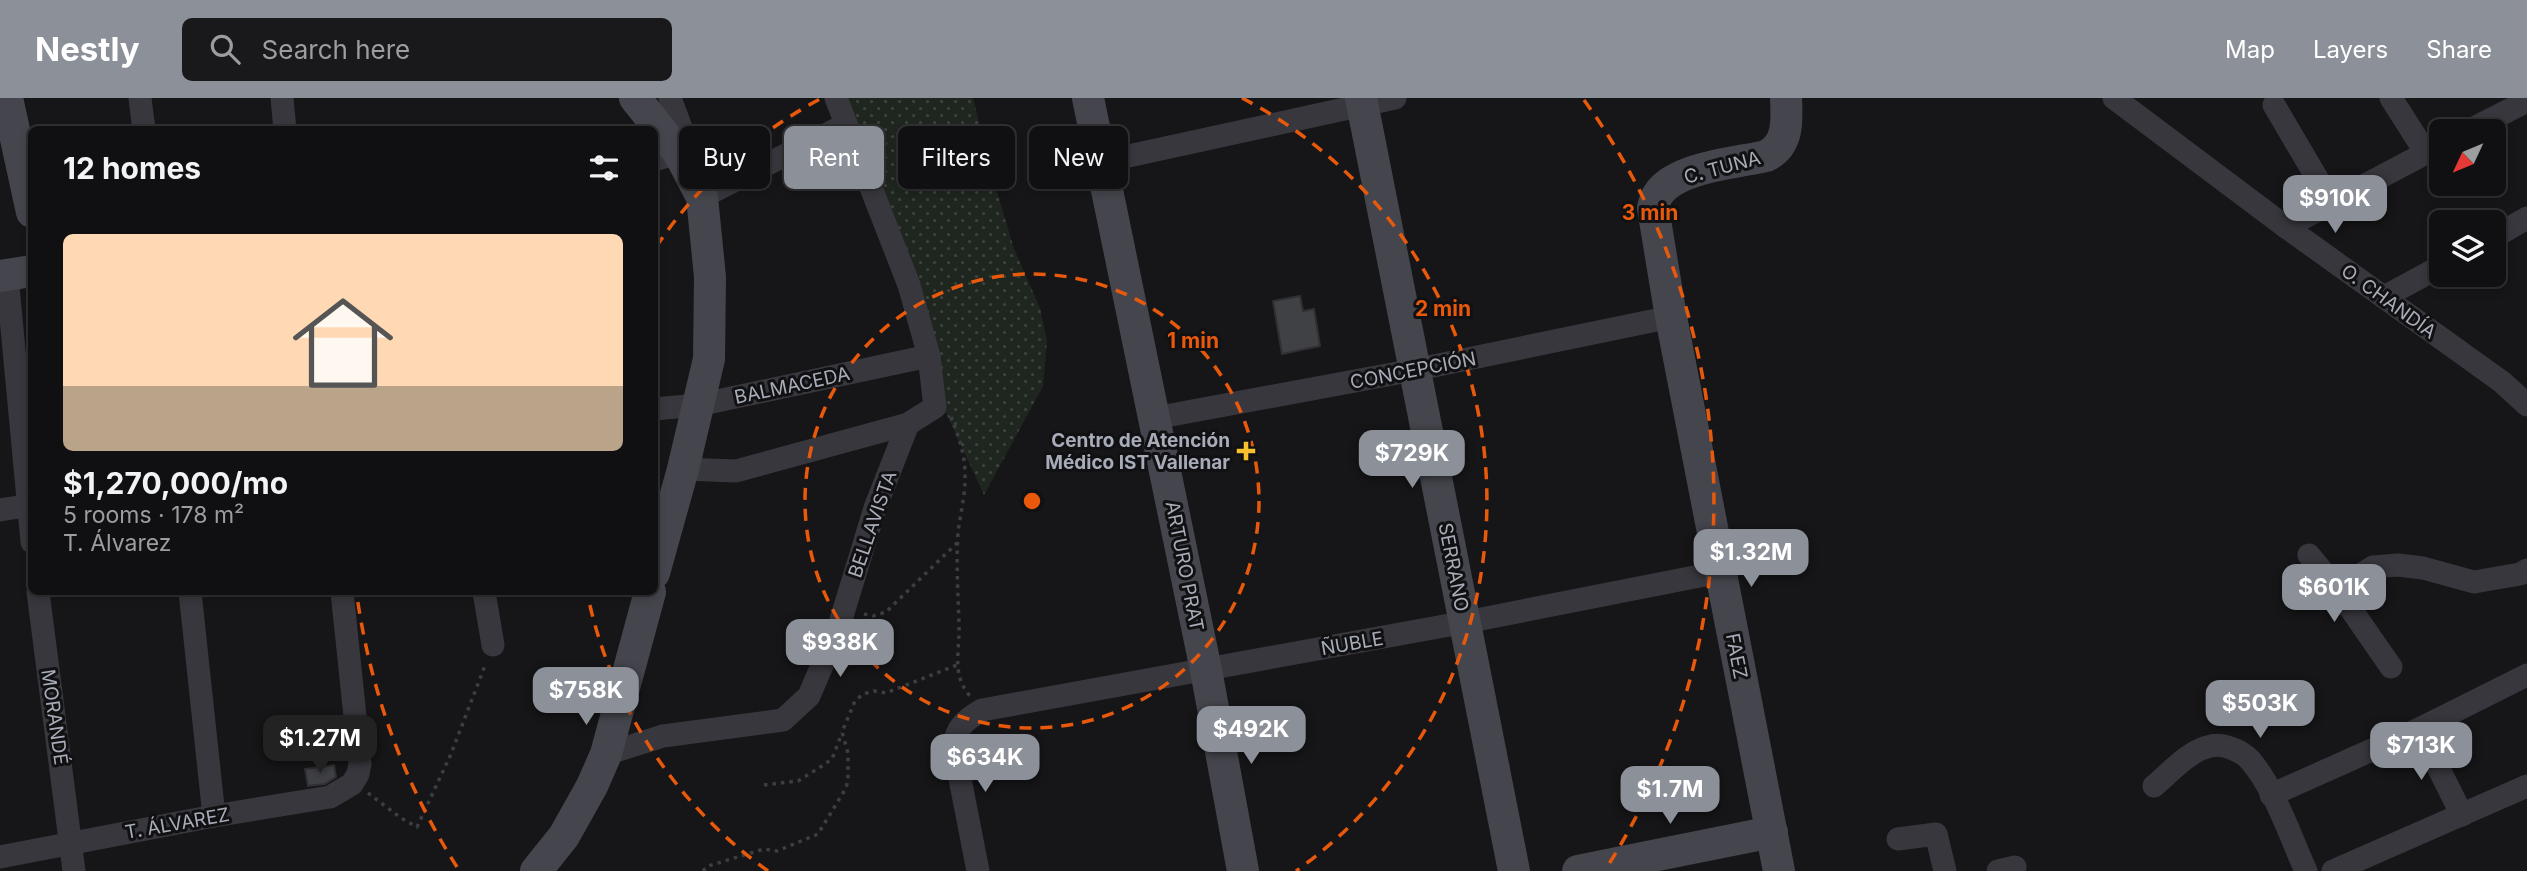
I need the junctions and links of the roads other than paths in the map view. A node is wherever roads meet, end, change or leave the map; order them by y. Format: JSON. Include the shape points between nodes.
{"nodes":[{"id":1,"x":7,"y":98,"type":"edge"},
{"id":2,"x":140,"y":98,"type":"edge"},
{"id":3,"x":282,"y":98,"type":"edge"},
{"id":4,"x":635,"y":98,"type":"edge"},
{"id":5,"x":670,"y":98,"type":"edge"},
{"id":6,"x":836,"y":98,"type":"edge"},
{"id":7,"x":1088,"y":98,"type":"edge"},
{"id":8,"x":1395,"y":98,"type":"edge"},
{"id":9,"x":1786,"y":98,"type":"edge"},
{"id":10,"x":2114,"y":98,"type":"edge"},
{"id":11,"x":2391,"y":98,"type":"edge"},
{"id":12,"x":1362,"y":101,"type":"edge"},
{"id":13,"x":2527,"y":101,"type":"edge"},
{"id":14,"x":2274,"y":105,"type":"dead end"},
{"id":15,"x":2492,"y":119,"type":"edge"},
{"id":16,"x":845,"y":125,"type":"junction"},
{"id":17,"x":144,"y":126,"type":"edge"},
{"id":18,"x":285,"y":126,"type":"edge"},
{"id":19,"x":650,"y":126,"type":"edge"},
{"id":20,"x":1094,"y":126,"type":"edge"},
{"id":21,"x":658,"y":140,"type":"edge"},
{"id":22,"x":2429,"y":144,"type":"edge"},
{"id":23,"x":2429,"y":151,"type":"edge"},
{"id":24,"x":667,"y":156,"type":"edge"},
{"id":25,"x":1128,"y":156,"type":"edge"},
{"id":26,"x":1107,"y":189,"type":"edge"},
{"id":27,"x":28,"y":194,"type":"edge"},
{"id":28,"x":702,"y":197,"type":"junction"},
{"id":29,"x":2331,"y":202,"type":"junction"},
{"id":30,"x":2527,"y":218,"type":"edge"},
{"id":31,"x":2286,"y":227,"type":"junction"},
{"id":32,"x":2506,"y":230,"type":"edge"},
{"id":33,"x":2429,"y":273,"type":"edge"},
{"id":34,"x":13,"y":274,"type":"edge"},
{"id":35,"x":2384,"y":298,"type":"junction"},
{"id":36,"x":1671,"y":317,"type":"junction"},
{"id":37,"x":929,"y":356,"type":"junction"},
{"id":38,"x":1414,"y":370,"type":"junction"},
{"id":39,"x":9,"y":376,"type":"edge"},
{"id":40,"x":698,"y":405,"type":"junction"},
{"id":41,"x":2527,"y":405,"type":"edge"},
{"id":42,"x":658,"y":409,"type":"edge"},
{"id":43,"x":1155,"y":418,"type":"junction"},
{"id":44,"x":908,"y":424,"type":"junction"},
{"id":45,"x":683,"y":469,"type":"junction"},
{"id":46,"x":28,"y":499,"type":"edge"},
{"id":47,"x":28,"y":505,"type":"edge"},
{"id":48,"x":0,"y":510,"type":"edge"},
{"id":49,"x":2309,"y":555,"type":"dead end"},
{"id":50,"x":658,"y":559,"type":"edge"},
{"id":51,"x":2527,"y":570,"type":"edge"},
{"id":52,"x":1720,"y":572,"type":"junction"},
{"id":53,"x":2337,"y":589,"type":"junction"},
{"id":54,"x":38,"y":595,"type":"edge"},
{"id":55,"x":190,"y":595,"type":"edge"},
{"id":56,"x":342,"y":595,"type":"edge"},
{"id":57,"x":485,"y":595,"type":"edge"},
{"id":58,"x":649,"y":595,"type":"edge"},
{"id":59,"x":1466,"y":622,"type":"junction"},
{"id":60,"x":493,"y":645,"type":"road end"},
{"id":61,"x":2391,"y":667,"type":"dead end"},
{"id":62,"x":1206,"y":670,"type":"junction"},
{"id":63,"x":2527,"y":675,"type":"edge"},
{"id":64,"x":2419,"y":729,"type":"junction"},
{"id":65,"x":606,"y":754,"type":"junction"},
{"id":66,"x":2154,"y":786,"type":"dead end"},
{"id":67,"x":2527,"y":786,"type":"edge"},
{"id":68,"x":2271,"y":795,"type":"junction"},
{"id":69,"x":2462,"y":815,"type":"junction"},
{"id":70,"x":214,"y":816,"type":"junction"},
{"id":71,"x":1772,"y":832,"type":"junction"},
{"id":72,"x":1898,"y":839,"type":"dead end"},
{"id":73,"x":72,"y":842,"type":"junction"},
{"id":74,"x":0,"y":857,"type":"edge"},
{"id":75,"x":74,"y":871,"type":"edge"},
{"id":76,"x":536,"y":871,"type":"edge"},
{"id":77,"x":978,"y":871,"type":"edge"},
{"id":78,"x":1243,"y":871,"type":"edge"},
{"id":79,"x":1514,"y":871,"type":"edge"},
{"id":80,"x":1578,"y":871,"type":"edge"},
{"id":81,"x":1779,"y":871,"type":"edge"},
{"id":82,"x":1945,"y":871,"type":"edge"},
{"id":83,"x":2306,"y":871,"type":"edge"},
{"id":84,"x":2333,"y":871,"type":"edge"}],
"edges":[{"from":1,"to":27,"type":"main road"},
{"from":2,"to":17,"type":"street"},
{"from":3,"to":18,"type":"street"},
{"from":4,"to":19,"type":"main road"},
{"from":5,"to":24,"type":"street","via":[[683,133]]},
{"from":6,"to":16,"type":"street"},
{"from":7,"to":20,"type":"main road","name":"ARTURO PRAT"},
{"from":8,"to":12,"type":"street"},
{"from":9,"to":36,"type":"main road","name":"C. TUNA","via":[[1784,137],[1774,153],[1687,174],[1657,194],[1653,208]]},
{"from":10,"to":31,"type":"street","name":"O. CHANDÍA"},
{"from":11,"to":22,"type":"street"},
{"from":12,"to":25,"type":"street"},
{"from":12,"to":38,"type":"main road","name":"SERRANO"},
{"from":13,"to":15,"type":"street"},
{"from":14,"to":29,"type":"street"},
{"from":16,"to":28,"type":"street"},
{"from":16,"to":37,"type":"street","via":[[909,285]]},
{"from":21,"to":24,"type":"main road"},
{"from":23,"to":29,"type":"street"},
{"from":24,"to":28,"type":"main road"},
{"from":26,"to":43,"type":"main road","name":"ARTURO PRAT"},
{"from":28,"to":40,"type":"main road","via":[[710,277],[709,359]]},
{"from":29,"to":31,"type":"street"},
{"from":30,"to":32,"type":"street"},
{"from":31,"to":35,"type":"street","name":"O. CHANDÍA"},
{"from":33,"to":35,"type":"street"},
{"from":34,"to":39,"type":"street"},
{"from":35,"to":41,"type":"street","name":"O. CHANDÍA"},
{"from":36,"to":38,"type":"street","name":"CONCEPCIÓN"},
{"from":36,"to":52,"type":"main road","name":"FAEZ"},
{"from":37,"to":40,"type":"street","name":"BALMACEDA"},
{"from":37,"to":44,"type":"street","via":[[942,409]]},
{"from":38,"to":43,"type":"street","name":"CONCEPCIÓN"},
{"from":38,"to":59,"type":"main road","name":"SERRANO"},
{"from":39,"to":46,"type":"street"},
{"from":40,"to":42,"type":"street","name":"BALMACEDA"},
{"from":40,"to":45,"type":"main road"},
{"from":43,"to":62,"type":"main road","name":"ARTURO PRAT"},
{"from":44,"to":45,"type":"street","via":[[736,471]]},
{"from":44,"to":65,"type":"street","name":"BELLAVISTA","via":[[875,508],[840,623],[809,696],[783,720],[663,736]]},
{"from":45,"to":50,"type":"main road"},
{"from":47,"to":48,"type":"street"},
{"from":49,"to":53,"type":"street"},
{"from":51,"to":53,"type":"street","via":[[2473,582],[2423,568],[2373,567]]},
{"from":52,"to":59,"type":"street","name":"ÑUBLE"},
{"from":52,"to":71,"type":"main road","name":"FAEZ"},
{"from":53,"to":61,"type":"street"},
{"from":54,"to":73,"type":"street","name":"MORANDÉ"},
{"from":55,"to":70,"type":"street"},
{"from":56,"to":70,"type":"street","name":"T. ÁLVAREZ","via":[[359,788]]},
{"from":57,"to":60,"type":"street"},
{"from":58,"to":65,"type":"main road"},
{"from":59,"to":62,"type":"street","name":"ÑUBLE"},
{"from":59,"to":79,"type":"main road","name":"SERRANO"},
{"from":62,"to":77,"type":"street","name":"ÑUBLE","via":[[982,710],[968,718],[955,733],[954,748]]},
{"from":62,"to":78,"type":"main road","name":"ARTURO PRAT"},
{"from":63,"to":64,"type":"street"},
{"from":64,"to":68,"type":"street"},
{"from":64,"to":69,"type":"street"},
{"from":65,"to":76,"type":"main road","via":[[564,836]]},
{"from":66,"to":68,"type":"street","via":[[2185,759],[2209,746],[2224,745],[2249,758]]},
{"from":67,"to":69,"type":"street"},
{"from":68,"to":83,"type":"street"},
{"from":69,"to":84,"type":"street"},
{"from":70,"to":73,"type":"street","name":"T. ÁLVAREZ"},
{"from":71,"to":80,"type":"main road"},
{"from":71,"to":81,"type":"main road","name":"FAEZ"},
{"from":72,"to":82,"type":"street","via":[[1936,834]]},
{"from":73,"to":74,"type":"street","name":"T. ÁLVAREZ"},
{"from":73,"to":75,"type":"street","name":"MORANDÉ"}]}
